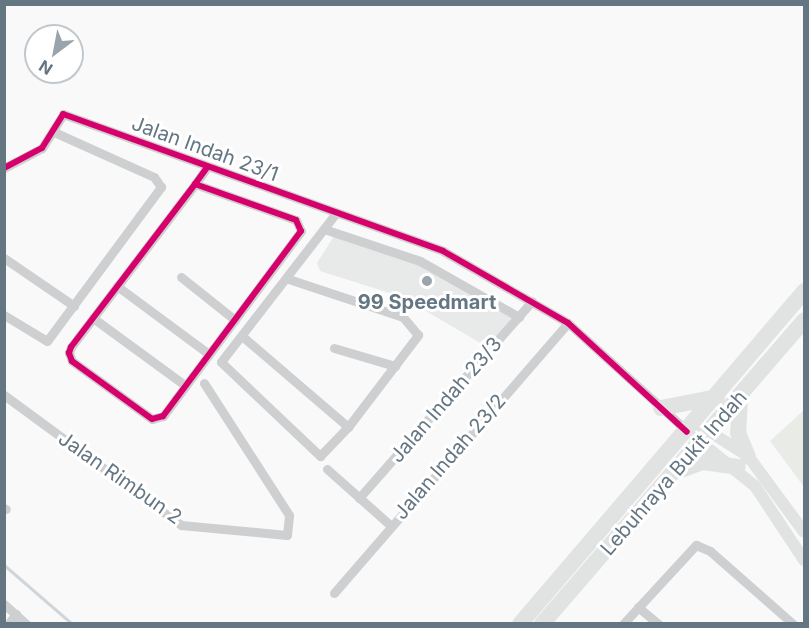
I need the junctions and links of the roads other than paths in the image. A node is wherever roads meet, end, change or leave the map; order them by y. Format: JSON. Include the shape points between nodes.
{"nodes":[{"id":1,"x":54,"y":132,"type":"junction"},
{"id":2,"x":4,"y":168,"type":"edge"},
{"id":3,"x":206,"y":169,"type":"junction"},
{"id":4,"x":195,"y":184,"type":"junction"},
{"id":5,"x":336,"y":213,"type":"junction"},
{"id":6,"x":324,"y":228,"type":"junction"},
{"id":7,"x":4,"y":258,"type":"edge"},
{"id":8,"x":181,"y":277,"type":"dead end"},
{"id":9,"x":286,"y":278,"type":"junction"},
{"id":10,"x":117,"y":286,"type":"junction"},
{"id":11,"x":804,"y":291,"type":"edge"},
{"id":12,"x":532,"y":301,"type":"junction"},
{"id":13,"x":74,"y":306,"type":"junction"},
{"id":14,"x":4,"y":315,"type":"edge"},
{"id":15,"x":519,"y":317,"type":"junction"},
{"id":16,"x":93,"y":318,"type":"junction"},
{"id":17,"x":235,"y":320,"type":"junction"},
{"id":18,"x":804,"y":321,"type":"edge"},
{"id":19,"x":568,"y":323,"type":"junction"},
{"id":20,"x":242,"y":336,"type":"junction"},
{"id":21,"x":334,"y":348,"type":"dead end"},
{"id":22,"x":209,"y":354,"type":"junction"},
{"id":23,"x":395,"y":366,"type":"junction"},
{"id":24,"x":204,"y":383,"type":"dead end"},
{"id":25,"x":186,"y":386,"type":"junction"},
{"id":26,"x":4,"y":395,"type":"edge"},
{"id":27,"x":717,"y":397,"type":"junction"},
{"id":28,"x":740,"y":398,"type":"junction"},
{"id":29,"x":660,"y":408,"type":"junction"},
{"id":30,"x":348,"y":427,"type":"junction"},
{"id":31,"x":692,"y":427,"type":"junction"},
{"id":32,"x":706,"y":437,"type":"junction"},
{"id":33,"x":743,"y":461,"type":"junction"},
{"id":34,"x":327,"y":469,"type":"dead end"},
{"id":35,"x":671,"y":475,"type":"junction"},
{"id":36,"x":359,"y":498,"type":"junction"},
{"id":37,"x":390,"y":525,"type":"junction"},
{"id":38,"x":804,"y":532,"type":"edge"},
{"id":39,"x":804,"y":560,"type":"edge"},
{"id":40,"x":334,"y":593,"type":"dead end"},
{"id":41,"x":4,"y":604,"type":"edge"},
{"id":42,"x":638,"y":607,"type":"junction"},
{"id":43,"x":16,"y":614,"type":"junction"},
{"id":44,"x":789,"y":622,"type":"edge"},
{"id":45,"x":8,"y":624,"type":"edge"},
{"id":46,"x":26,"y":624,"type":"edge"},
{"id":47,"x":520,"y":624,"type":"edge"},
{"id":48,"x":542,"y":624,"type":"edge"},
{"id":49,"x":623,"y":624,"type":"edge"},
{"id":50,"x":658,"y":624,"type":"edge"}],
"edges":[{"from":1,"to":2,"type":"street","via":[[42,148]]},
{"from":1,"to":3,"type":"street","name":"Jalan Indah 23/1","via":[[63,114]]},
{"from":1,"to":13,"type":"street","via":[[161,184]]},
{"from":3,"to":4,"type":"street"},
{"from":3,"to":5,"type":"street","name":"Jalan Indah 23/1"},
{"from":4,"to":10,"type":"street"},
{"from":4,"to":17,"type":"street","via":[[302,227]]},
{"from":5,"to":6,"type":"street"},
{"from":5,"to":12,"type":"street","name":"Jalan Indah 23/1","via":[[443,251]]},
{"from":6,"to":9,"type":"street"},
{"from":6,"to":15,"type":"street","via":[[420,261]]},
{"from":7,"to":13,"type":"street"},
{"from":8,"to":17,"type":"street"},
{"from":9,"to":20,"type":"street"},
{"from":9,"to":23,"type":"street","via":[[412,322],[418,335]]},
{"from":10,"to":16,"type":"street"},
{"from":10,"to":22,"type":"street"},
{"from":11,"to":27,"type":"highway","name":"Lebuhraya Bukit Indah"},
{"from":12,"to":15,"type":"street","name":"Jalan Indah 23/3"},
{"from":12,"to":19,"type":"street","name":"Jalan Indah 23/1"},
{"from":13,"to":14,"type":"street","via":[[47,341]]},
{"from":15,"to":36,"type":"street","name":"Jalan Indah 23/3"},
{"from":16,"to":25,"type":"street"},
{"from":16,"to":25,"type":"street","via":[[70,357],[147,416],[163,416]]},
{"from":17,"to":22,"type":"street"},
{"from":18,"to":28,"type":"highway","name":"Lebuhraya Bukit Indah"},
{"from":19,"to":29,"type":"street","name":"Jalan Indah 23/1"},
{"from":19,"to":37,"type":"street","name":"Jalan Indah 23/2"},
{"from":20,"to":30,"type":"street"},
{"from":20,"to":30,"type":"street","via":[[222,367],[320,456]]},
{"from":21,"to":23,"type":"street"},
{"from":22,"to":25,"type":"street"},
{"from":23,"to":30,"type":"street"},
{"from":24,"to":26,"type":"street","name":"Jalan Rimbun 2","via":[[291,523],[287,535],[181,525]]},
{"from":27,"to":29,"type":"highway"},
{"from":27,"to":31,"type":"highway","name":"Lebuhraya Bukit Indah"},
{"from":28,"to":32,"type":"highway","name":"Lebuhraya Bukit Indah"},
{"from":28,"to":33,"type":"highway","via":[[738,433]]},
{"from":29,"to":31,"type":"street","name":"Jalan Indah 23/1"},
{"from":31,"to":32,"type":"main road"},
{"from":31,"to":47,"type":"highway","name":"Lebuhraya Bukit Indah"},
{"from":32,"to":33,"type":"main road"},
{"from":32,"to":35,"type":"highway","name":"Lebuhraya Bukit Indah"},
{"from":33,"to":35,"type":"highway","via":[[703,462]]},
{"from":33,"to":38,"type":"main road"},
{"from":33,"to":39,"type":"main road"},
{"from":34,"to":36,"type":"street"},
{"from":35,"to":48,"type":"highway","name":"Lebuhraya Bukit Indah"},
{"from":36,"to":37,"type":"street"},
{"from":37,"to":40,"type":"street","name":"Jalan Indah 23/2"},
{"from":41,"to":43,"type":"street"},
{"from":42,"to":44,"type":"street","via":[[696,545],[710,551]]},
{"from":42,"to":49,"type":"street"},
{"from":42,"to":50,"type":"street"},
{"from":43,"to":45,"type":"street"},
{"from":43,"to":46,"type":"street"}]}
